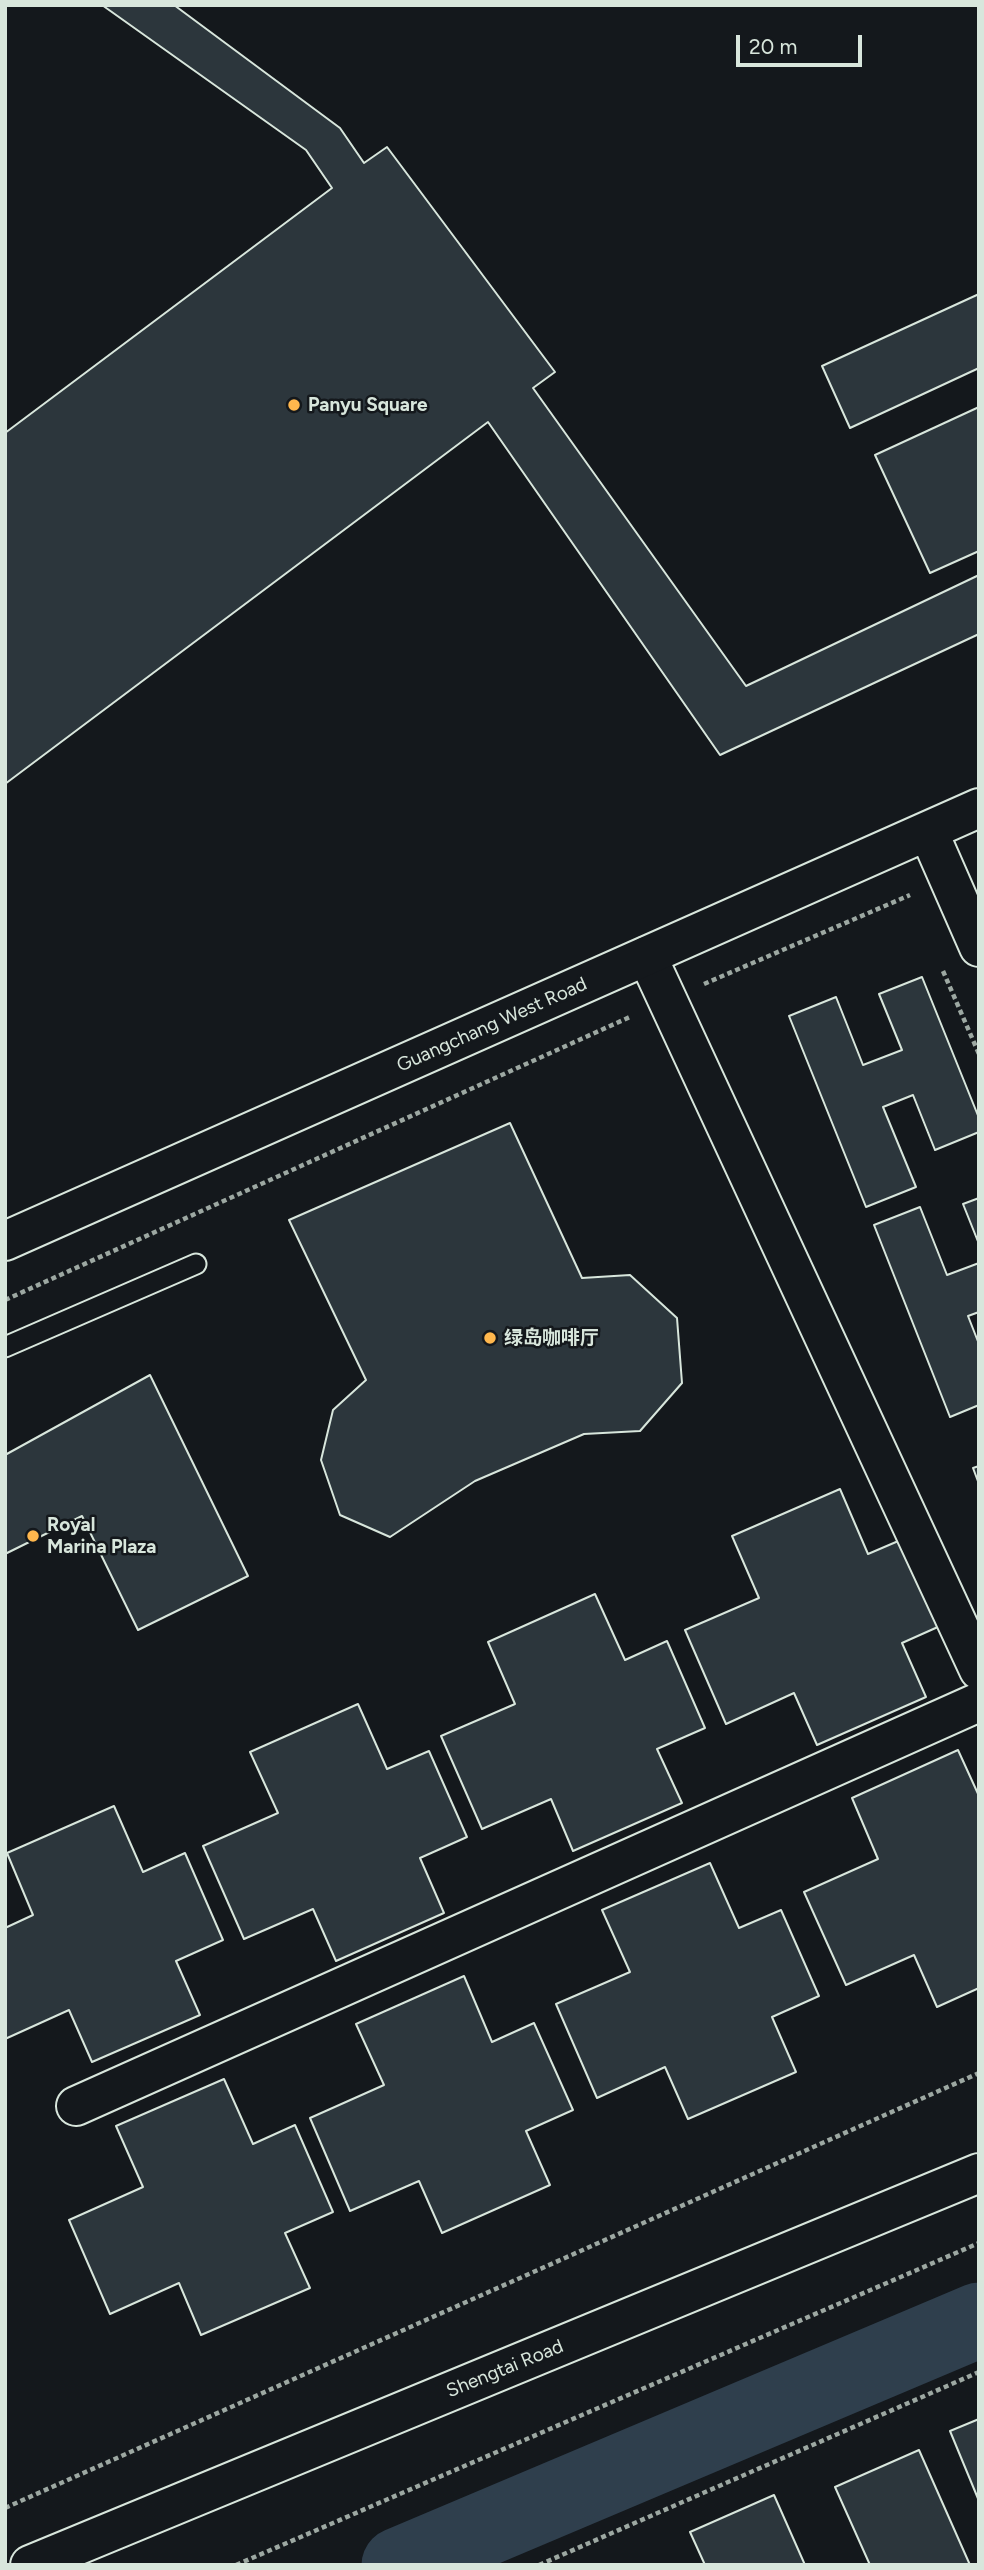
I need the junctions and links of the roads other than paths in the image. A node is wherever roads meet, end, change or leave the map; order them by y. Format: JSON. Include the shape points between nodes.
{"nodes":[{"id":1,"x":979,"y":808,"type":"edge"},
{"id":2,"x":928,"y":831,"type":"junction"},
{"id":3,"x":979,"y":947,"type":"edge"},
{"id":4,"x":647,"y":956,"type":"junction"},
{"id":5,"x":5,"y":1241,"type":"edge"},
{"id":6,"x":196,"y":1264,"type":"dead end"},
{"id":7,"x":5,"y":1347,"type":"edge"},
{"id":8,"x":979,"y":1670,"type":"edge"},
{"id":9,"x":979,"y":1702,"type":"edge"},
{"id":10,"x":76,"y":2106,"type":"dead end"},
{"id":11,"x":979,"y":2173,"type":"edge"},
{"id":12,"x":30,"y":2565,"type":"edge"}],
"edges":[{"from":1,"to":2,"type":"street","name":"Guangchang West Road"},
{"from":2,"to":3,"type":"street"},
{"from":2,"to":4,"type":"street","name":"Guangchang West Road"},
{"from":4,"to":5,"type":"street","name":"Guangchang West Road"},
{"from":4,"to":8,"type":"street"},
{"from":6,"to":7,"type":"lane"},
{"from":9,"to":10,"type":"street"},
{"from":11,"to":12,"type":"street","name":"Shengtai Road"}]}
